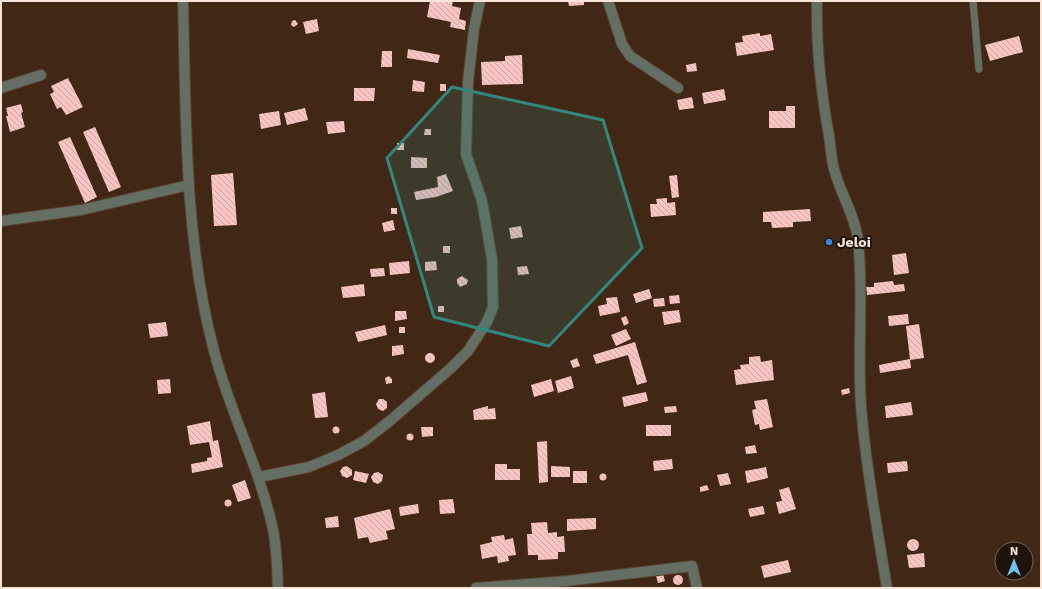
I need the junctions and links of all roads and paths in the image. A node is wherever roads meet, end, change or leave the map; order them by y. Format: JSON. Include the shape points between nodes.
{"nodes":[{"id":1,"x":183,"y":1,"type":"edge"},
{"id":2,"x":480,"y":1,"type":"edge"},
{"id":3,"x":608,"y":1,"type":"edge"},
{"id":4,"x":817,"y":1,"type":"edge"},
{"id":5,"x":973,"y":1,"type":"edge"},
{"id":6,"x":979,"y":69,"type":"dead end"},
{"id":7,"x":41,"y":75,"type":"dead end"},
{"id":8,"x":1,"y":88,"type":"edge"},
{"id":9,"x":678,"y":88,"type":"dead end"},
{"id":10,"x":189,"y":185,"type":"junction"},
{"id":11,"x":1,"y":221,"type":"edge"},
{"id":12,"x":259,"y":478,"type":"junction"},
{"id":13,"x":278,"y":588,"type":"edge"},
{"id":14,"x":476,"y":588,"type":"edge"},
{"id":15,"x":697,"y":588,"type":"edge"},
{"id":16,"x":887,"y":588,"type":"edge"}],
"edges":[{"from":1,"to":10,"type":"street"},
{"from":2,"to":12,"type":"street","via":[[468,82],[466,154],[482,201],[492,259],[493,306],[487,322],[468,351],[451,368],[364,441],[308,467]]},
{"from":3,"to":9,"type":"street","via":[[622,44],[630,56]]},
{"from":4,"to":16,"type":"street","via":[[816,19],[822,90],[834,168],[858,238],[861,405],[870,492]]},
{"from":5,"to":6,"type":"lane"},
{"from":7,"to":8,"type":"street"},
{"from":10,"to":11,"type":"street","via":[[81,210]]},
{"from":10,"to":12,"type":"street","via":[[203,303],[213,347],[224,385]]},
{"from":12,"to":13,"type":"street","via":[[273,526]]},
{"from":14,"to":15,"type":"street","via":[[567,581],[692,566]]}]}
